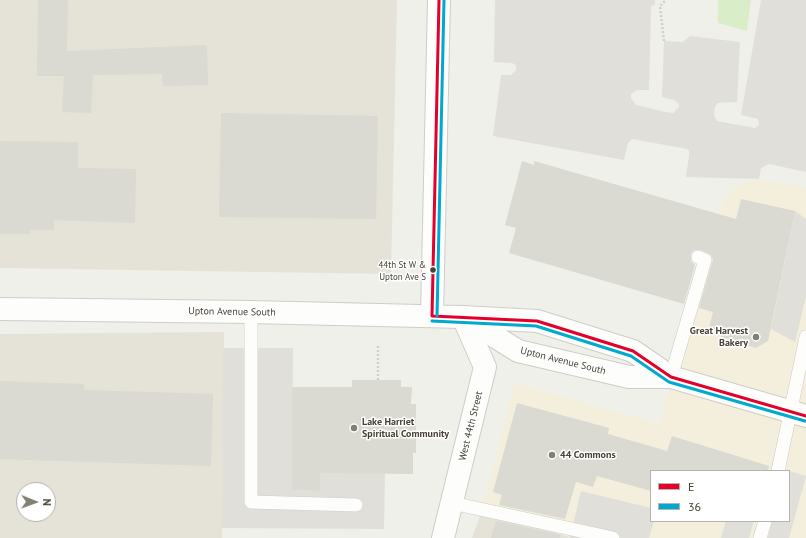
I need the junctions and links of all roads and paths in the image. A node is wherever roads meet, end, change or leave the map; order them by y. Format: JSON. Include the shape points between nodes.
{"nodes":[{"id":1,"x":439,"y":0,"type":"edge"},
{"id":2,"x":666,"y":0,"type":"edge"},
{"id":3,"x":664,"y":41,"type":"dead end"},
{"id":4,"x":698,"y":257,"type":"dead end"},
{"id":5,"x":0,"y":309,"type":"edge"},
{"id":6,"x":251,"y":312,"type":"junction"},
{"id":7,"x":432,"y":316,"type":"junction"},
{"id":8,"x":463,"y":317,"type":"junction"},
{"id":9,"x":806,"y":337,"type":"edge"},
{"id":10,"x":378,"y":344,"type":"dead end"},
{"id":11,"x":671,"y":378,"type":"junction"},
{"id":12,"x":378,"y":380,"type":"dead end"},
{"id":13,"x":798,"y":414,"type":"edge"},
{"id":14,"x":778,"y":470,"type":"edge"},
{"id":15,"x":452,"y":503,"type":"junction"},
{"id":16,"x":356,"y":505,"type":"dead end"},
{"id":17,"x":765,"y":522,"type":"edge"},
{"id":18,"x":443,"y":538,"type":"edge"},
{"id":19,"x":613,"y":538,"type":"edge"},
{"id":20,"x":760,"y":538,"type":"edge"}],
"edges":[{"from":1,"to":7,"type":"street"},
{"from":2,"to":3,"type":"path","via":[[660,6]]},
{"from":4,"to":11,"type":"lane","via":[[705,260]]},
{"from":5,"to":6,"type":"street","name":"Upton Avenue South"},
{"from":6,"to":7,"type":"street","name":"Upton Avenue South"},
{"from":6,"to":16,"type":"lane","via":[[251,502]]},
{"from":7,"to":8,"type":"street","name":"Upton Avenue South"},
{"from":8,"to":11,"type":"street","name":"Upton Avenue South","via":[[518,351],[629,377]]},
{"from":8,"to":11,"type":"street","name":"Upton Avenue South","via":[[536,321],[633,351]]},
{"from":8,"to":15,"type":"street","name":"West 44th Street","via":[[485,367]]},
{"from":9,"to":13,"type":"lane"},
{"from":10,"to":12,"type":"path"},
{"from":11,"to":13,"type":"street","name":"Upton Avenue South"},
{"from":13,"to":14,"type":"lane"},
{"from":15,"to":18,"type":"street","name":"West 44th Street"},
{"from":15,"to":19,"type":"lane"},
{"from":17,"to":20,"type":"lane"}]}
